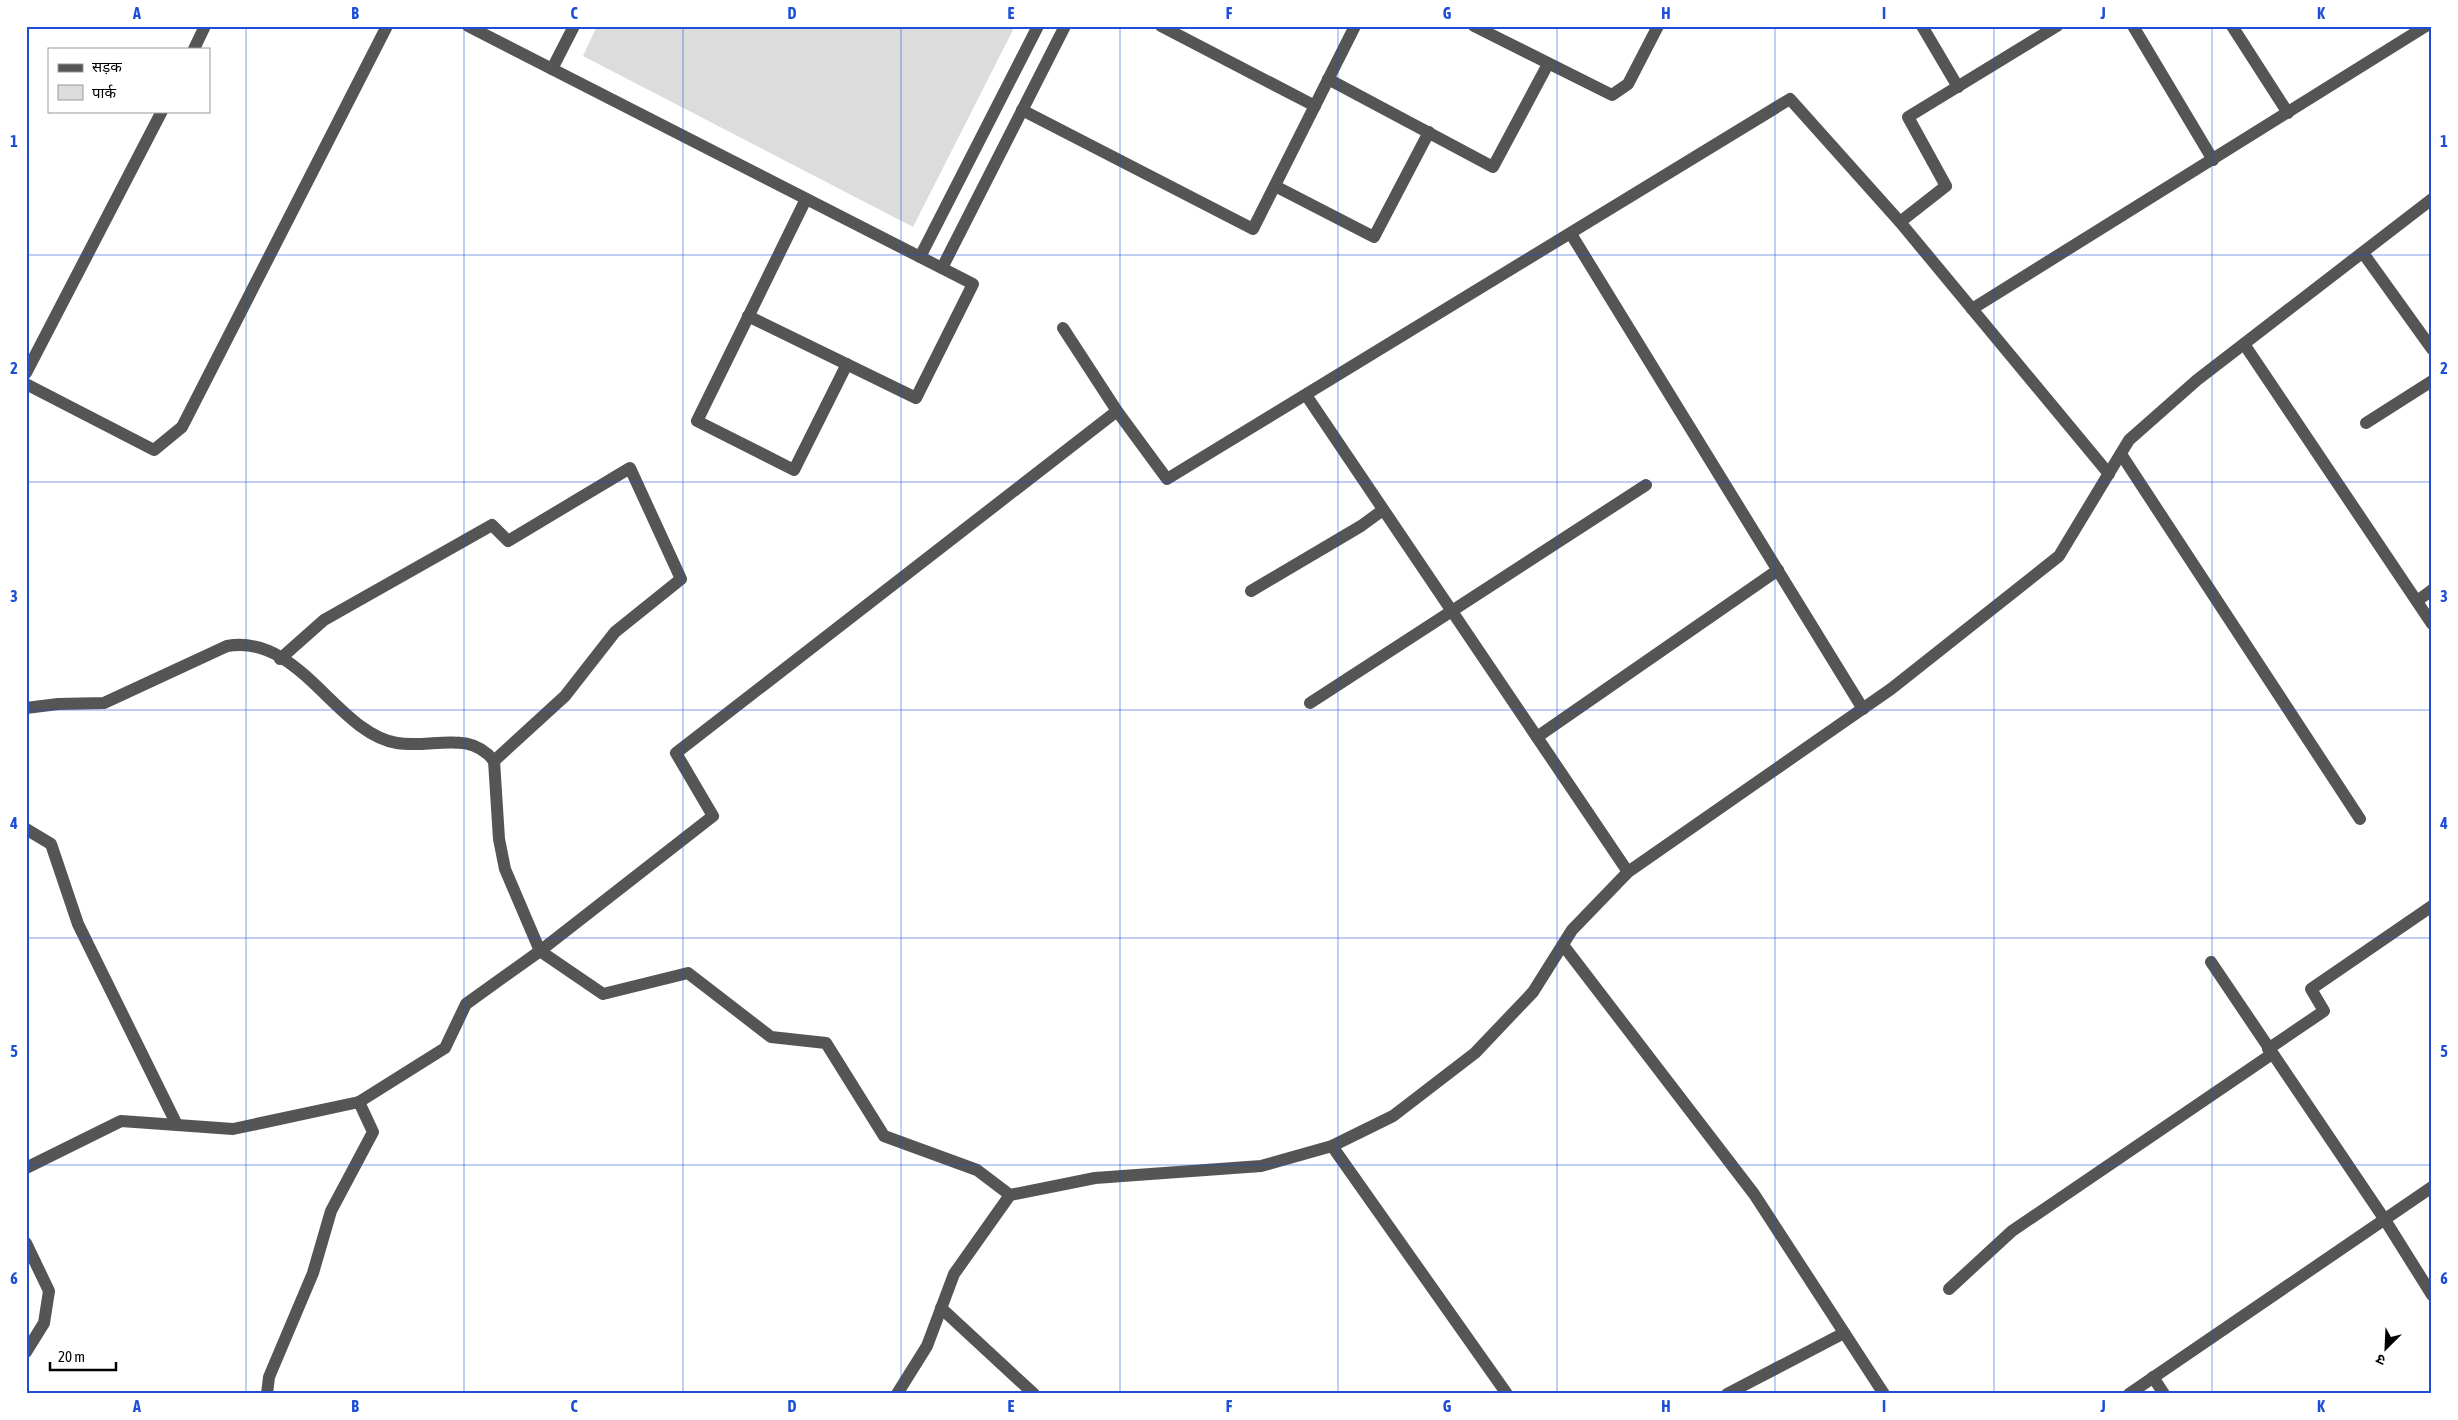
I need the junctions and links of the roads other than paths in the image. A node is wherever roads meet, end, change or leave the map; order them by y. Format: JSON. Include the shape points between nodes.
{"nodes":[{"id":1,"x":206,"y":26,"type":"edge"},
{"id":2,"x":387,"y":26,"type":"edge"},
{"id":3,"x":468,"y":26,"type":"edge"},
{"id":4,"x":574,"y":26,"type":"edge"},
{"id":5,"x":1038,"y":26,"type":"edge"},
{"id":6,"x":1065,"y":26,"type":"edge"},
{"id":7,"x":1161,"y":26,"type":"edge"},
{"id":8,"x":1355,"y":26,"type":"edge"},
{"id":9,"x":1474,"y":26,"type":"edge"},
{"id":10,"x":1658,"y":26,"type":"edge"},
{"id":11,"x":1922,"y":26,"type":"edge"},
{"id":12,"x":2057,"y":26,"type":"edge"},
{"id":13,"x":2134,"y":26,"type":"edge"},
{"id":14,"x":2232,"y":26,"type":"edge"},
{"id":15,"x":2426,"y":26,"type":"edge"},
{"id":16,"x":195,"y":48,"type":"edge"},
{"id":17,"x":1548,"y":64,"type":"junction"},
{"id":18,"x":552,"y":69,"type":"junction"},
{"id":19,"x":1328,"y":79,"type":"junction"},
{"id":20,"x":1958,"y":87,"type":"junction"},
{"id":21,"x":1314,"y":106,"type":"junction"},
{"id":22,"x":1022,"y":110,"type":"junction"},
{"id":23,"x":161,"y":112,"type":"edge"},
{"id":24,"x":2288,"y":113,"type":"junction"},
{"id":25,"x":1429,"y":132,"type":"junction"},
{"id":26,"x":2213,"y":160,"type":"junction"},
{"id":27,"x":1274,"y":186,"type":"junction"},
{"id":28,"x":806,"y":199,"type":"junction"},
{"id":29,"x":2432,"y":199,"type":"edge"},
{"id":30,"x":1900,"y":222,"type":"junction"},
{"id":31,"x":1571,"y":234,"type":"junction"},
{"id":32,"x":2362,"y":253,"type":"junction"},
{"id":33,"x":920,"y":257,"type":"junction"},
{"id":34,"x":942,"y":268,"type":"junction"},
{"id":35,"x":1972,"y":309,"type":"junction"},
{"id":36,"x":748,"y":316,"type":"junction"},
{"id":37,"x":1063,"y":328,"type":"dead end"},
{"id":38,"x":2244,"y":344,"type":"junction"},
{"id":39,"x":2432,"y":349,"type":"edge"},
{"id":40,"x":847,"y":364,"type":"junction"},
{"id":41,"x":26,"y":373,"type":"edge"},
{"id":42,"x":2432,"y":381,"type":"edge"},
{"id":43,"x":26,"y":384,"type":"edge"},
{"id":44,"x":1306,"y":395,"type":"junction"},
{"id":45,"x":1117,"y":411,"type":"junction"},
{"id":46,"x":2366,"y":423,"type":"dead end"},
{"id":47,"x":2121,"y":454,"type":"junction"},
{"id":48,"x":2108,"y":474,"type":"junction"},
{"id":49,"x":1646,"y":485,"type":"dead end"},
{"id":50,"x":1383,"y":510,"type":"junction"},
{"id":51,"x":1778,"y":570,"type":"junction"},
{"id":52,"x":2432,"y":590,"type":"edge"},
{"id":53,"x":1251,"y":591,"type":"dead end"},
{"id":54,"x":2417,"y":601,"type":"junction"},
{"id":55,"x":1452,"y":611,"type":"junction"},
{"id":56,"x":2432,"y":624,"type":"edge"},
{"id":57,"x":280,"y":658,"type":"junction"},
{"id":58,"x":1310,"y":703,"type":"dead end"},
{"id":59,"x":26,"y":708,"type":"edge"},
{"id":60,"x":1863,"y":709,"type":"junction"},
{"id":61,"x":1537,"y":737,"type":"junction"},
{"id":62,"x":494,"y":761,"type":"junction"},
{"id":63,"x":2360,"y":819,"type":"dead end"},
{"id":64,"x":26,"y":829,"type":"edge"},
{"id":65,"x":1628,"y":872,"type":"junction"},
{"id":66,"x":2432,"y":906,"type":"edge"},
{"id":67,"x":1563,"y":944,"type":"junction"},
{"id":68,"x":540,"y":951,"type":"junction"},
{"id":69,"x":2211,"y":962,"type":"dead end"},
{"id":70,"x":2270,"y":1052,"type":"junction"},
{"id":71,"x":359,"y":1102,"type":"junction"},
{"id":72,"x":177,"y":1125,"type":"junction"},
{"id":73,"x":1332,"y":1146,"type":"junction"},
{"id":74,"x":26,"y":1168,"type":"edge"},
{"id":75,"x":2432,"y":1188,"type":"edge"},
{"id":76,"x":1010,"y":1195,"type":"junction"},
{"id":77,"x":2384,"y":1220,"type":"junction"},
{"id":78,"x":26,"y":1243,"type":"edge"},
{"id":79,"x":1949,"y":1289,"type":"dead end"},
{"id":80,"x":2432,"y":1295,"type":"edge"},
{"id":81,"x":941,"y":1308,"type":"junction"},
{"id":82,"x":1844,"y":1333,"type":"junction"},
{"id":83,"x":28,"y":1347,"type":"edge"},
{"id":84,"x":2153,"y":1377,"type":"junction"},
{"id":85,"x":267,"y":1394,"type":"edge"},
{"id":86,"x":897,"y":1394,"type":"edge"},
{"id":87,"x":1034,"y":1394,"type":"edge"},
{"id":88,"x":1507,"y":1394,"type":"edge"},
{"id":89,"x":1727,"y":1394,"type":"edge"},
{"id":90,"x":1884,"y":1394,"type":"edge"},
{"id":91,"x":2129,"y":1394,"type":"edge"},
{"id":92,"x":2164,"y":1394,"type":"edge"}],
"edges":[{"from":1,"to":16,"type":"street"},
{"from":2,"to":43,"type":"street","via":[[182,427],[154,450]]},
{"from":3,"to":18,"type":"street"},
{"from":4,"to":18,"type":"street"},
{"from":5,"to":33,"type":"street"},
{"from":6,"to":22,"type":"street"},
{"from":7,"to":21,"type":"street"},
{"from":8,"to":19,"type":"street"},
{"from":9,"to":17,"type":"street"},
{"from":10,"to":17,"type":"street","via":[[1628,84],[1612,95]]},
{"from":11,"to":20,"type":"street"},
{"from":12,"to":20,"type":"street"},
{"from":13,"to":26,"type":"street"},
{"from":14,"to":24,"type":"street"},
{"from":15,"to":24,"type":"street"},
{"from":17,"to":25,"type":"street","via":[[1493,167]]},
{"from":18,"to":28,"type":"street"},
{"from":19,"to":21,"type":"street"},
{"from":19,"to":25,"type":"street"},
{"from":20,"to":30,"type":"street","via":[[1908,117],[1946,186]]},
{"from":21,"to":27,"type":"street"},
{"from":22,"to":27,"type":"street","via":[[1252,229]]},
{"from":22,"to":34,"type":"street"},
{"from":23,"to":41,"type":"street"},
{"from":24,"to":26,"type":"street"},
{"from":25,"to":27,"type":"street","via":[[1374,237]]},
{"from":26,"to":35,"type":"street"},
{"from":28,"to":33,"type":"street"},
{"from":28,"to":36,"type":"street"},
{"from":29,"to":32,"type":"street"},
{"from":30,"to":31,"type":"street","via":[[1790,99]]},
{"from":30,"to":35,"type":"street"},
{"from":31,"to":44,"type":"street"},
{"from":31,"to":51,"type":"street"},
{"from":32,"to":38,"type":"street"},
{"from":32,"to":39,"type":"street"},
{"from":33,"to":34,"type":"street"},
{"from":34,"to":40,"type":"street","via":[[973,284],[916,398]]},
{"from":35,"to":48,"type":"street"},
{"from":36,"to":40,"type":"street"},
{"from":36,"to":40,"type":"street","via":[[697,421],[794,470]]},
{"from":37,"to":45,"type":"street"},
{"from":38,"to":47,"type":"street","via":[[2129,440]]},
{"from":38,"to":54,"type":"street"},
{"from":42,"to":46,"type":"street"},
{"from":44,"to":45,"type":"street","via":[[1167,479]]},
{"from":44,"to":50,"type":"street"},
{"from":45,"to":68,"type":"street","via":[[676,753],[713,816]]},
{"from":47,"to":48,"type":"street"},
{"from":47,"to":63,"type":"street"},
{"from":48,"to":60,"type":"street","via":[[2060,556]]},
{"from":49,"to":55,"type":"street"},
{"from":50,"to":53,"type":"street"},
{"from":50,"to":55,"type":"street"},
{"from":51,"to":60,"type":"street"},
{"from":51,"to":61,"type":"street"},
{"from":52,"to":54,"type":"street"},
{"from":54,"to":56,"type":"street"},
{"from":55,"to":58,"type":"street"},
{"from":55,"to":61,"type":"street"},
{"from":57,"to":59,"type":"street","via":[[254,646],[228,646],[104,703]]},
{"from":57,"to":62,"type":"street","via":[[378,738],[417,746],[469,743]]},
{"from":57,"to":62,"type":"street","via":[[324,620],[492,526],[508,542],[630,468],[681,579],[615,632],[566,696]]},
{"from":60,"to":65,"type":"street"},
{"from":61,"to":65,"type":"street"},
{"from":62,"to":68,"type":"street","via":[[499,839],[505,870]]},
{"from":64,"to":72,"type":"street","via":[[51,844],[78,924]]},
{"from":65,"to":67,"type":"street","via":[[1572,930]]},
{"from":66,"to":70,"type":"street","via":[[2311,989],[2324,1011]]},
{"from":67,"to":73,"type":"street","via":[[1533,992],[1475,1053],[1393,1116]]},
{"from":67,"to":82,"type":"street","via":[[1754,1194]]},
{"from":68,"to":71,"type":"street","via":[[466,1004],[446,1048]]},
{"from":68,"to":76,"type":"street","via":[[603,994],[688,972],[771,1037],[826,1043],[884,1136],[977,1170]]},
{"from":69,"to":70,"type":"street"},
{"from":70,"to":77,"type":"street"},
{"from":70,"to":79,"type":"street","via":[[2012,1231]]},
{"from":71,"to":72,"type":"street","via":[[233,1128]]},
{"from":71,"to":85,"type":"street","via":[[373,1132],[331,1211],[313,1273],[269,1377]]},
{"from":72,"to":74,"type":"street","via":[[121,1121]]},
{"from":73,"to":76,"type":"street","via":[[1261,1166],[1095,1178]]},
{"from":73,"to":88,"type":"street"},
{"from":75,"to":77,"type":"street"},
{"from":76,"to":81,"type":"street","via":[[954,1274]]},
{"from":77,"to":80,"type":"street"},
{"from":77,"to":84,"type":"street"},
{"from":78,"to":83,"type":"street","via":[[48,1291],[44,1323]]},
{"from":81,"to":86,"type":"street","via":[[927,1346]]},
{"from":81,"to":87,"type":"street"},
{"from":82,"to":89,"type":"street"},
{"from":82,"to":90,"type":"street"},
{"from":84,"to":91,"type":"street"},
{"from":84,"to":92,"type":"street"}]}
